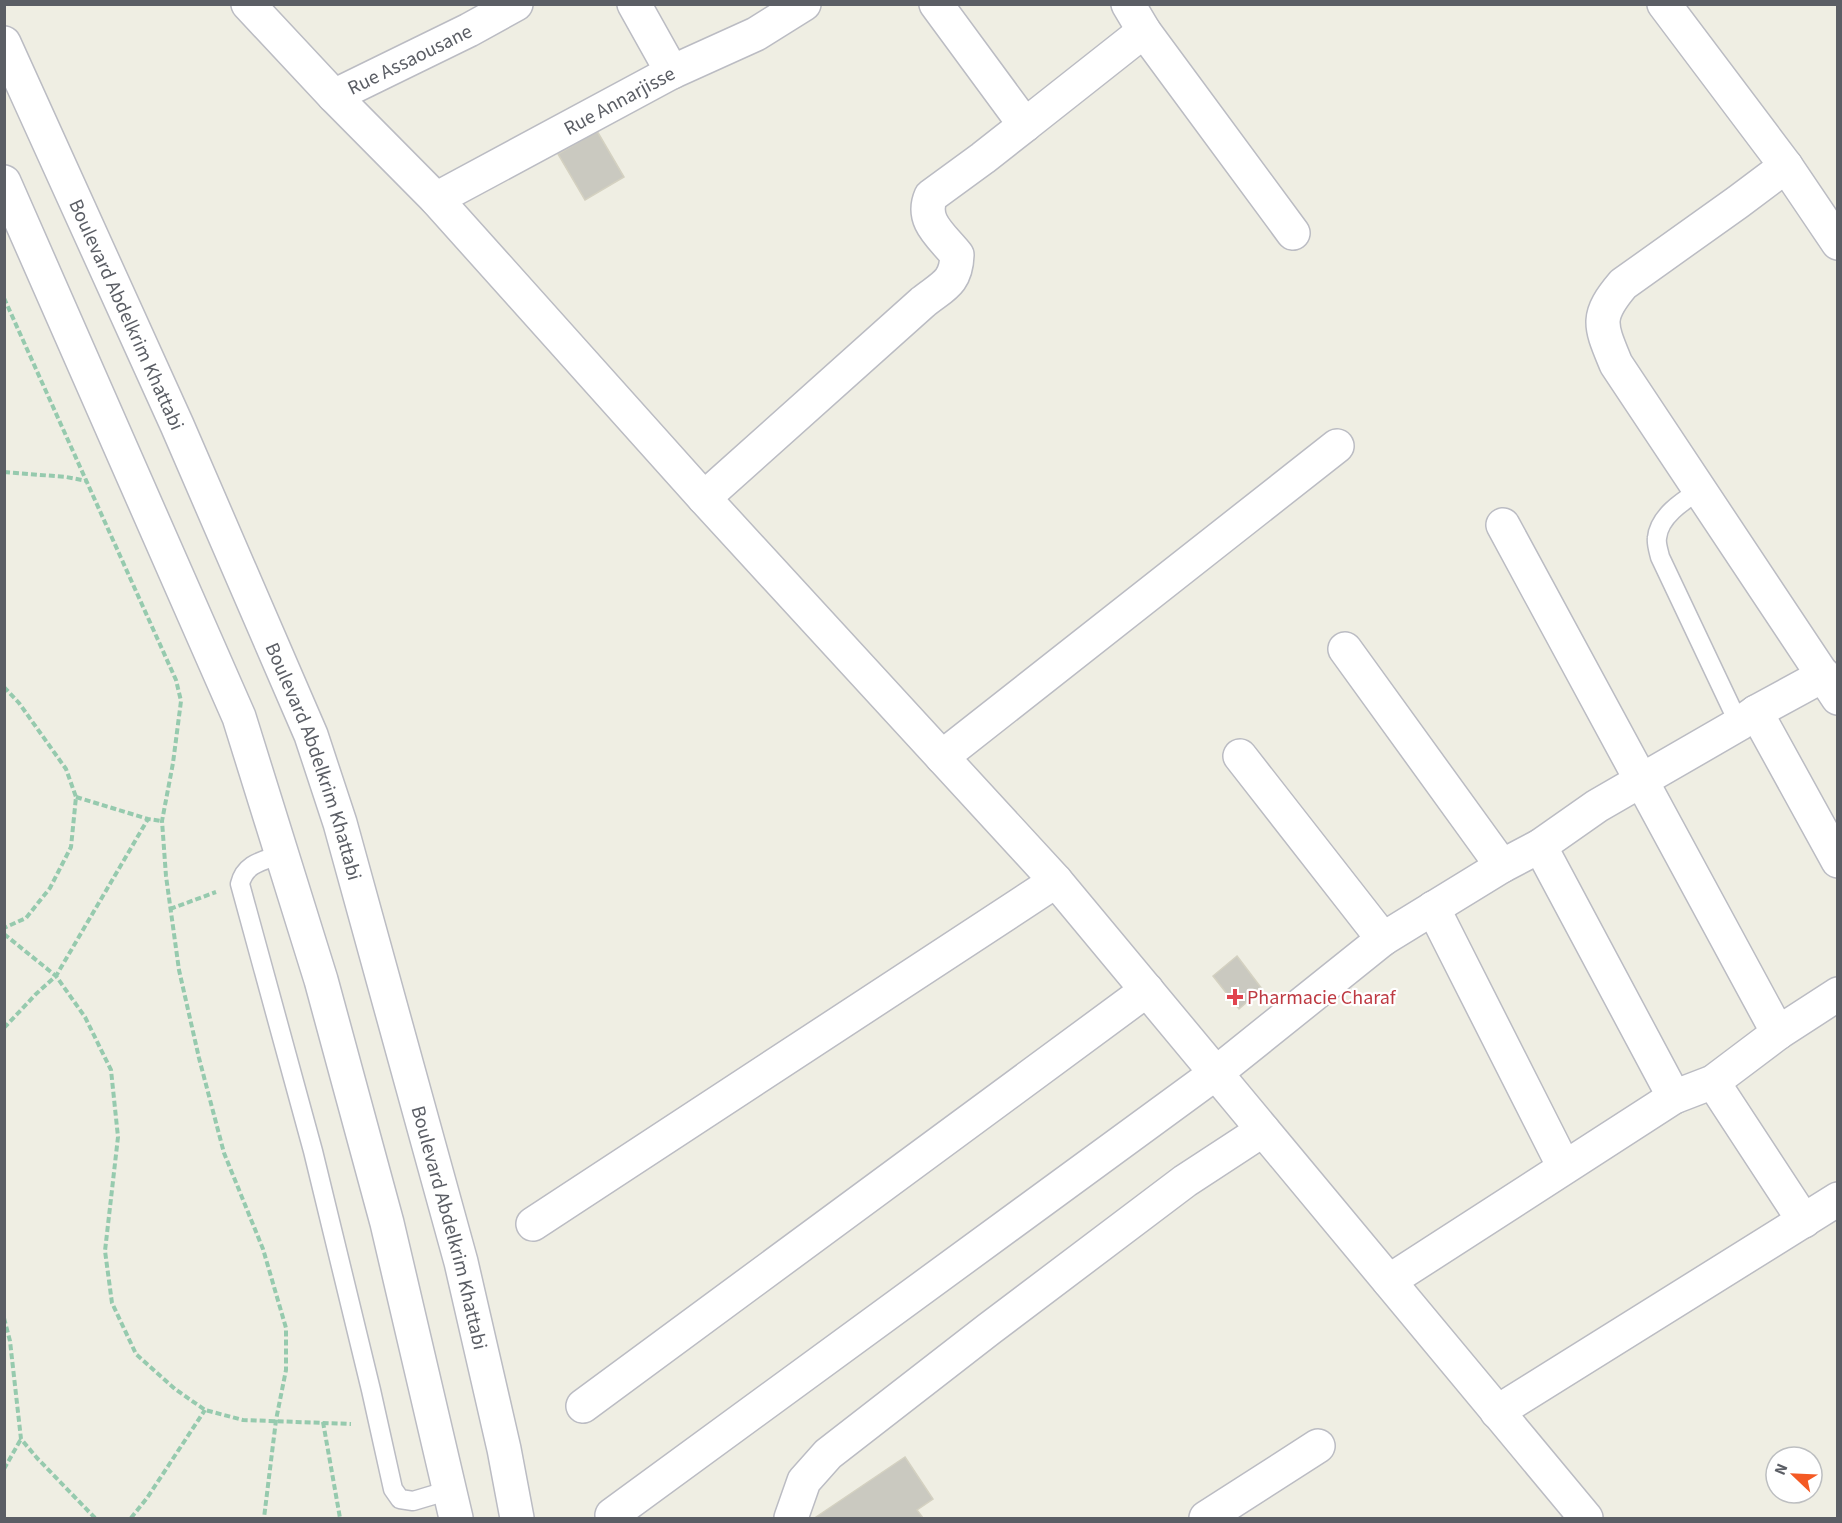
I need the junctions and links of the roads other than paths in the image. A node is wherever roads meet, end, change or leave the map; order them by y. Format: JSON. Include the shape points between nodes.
{"nodes":[{"id":1,"x":248,"y":4,"type":"edge"},
{"id":2,"x":516,"y":4,"type":"edge"},
{"id":3,"x":634,"y":4,"type":"edge"},
{"id":4,"x":804,"y":4,"type":"edge"},
{"id":5,"x":936,"y":4,"type":"edge"},
{"id":6,"x":1664,"y":4,"type":"edge"},
{"id":7,"x":1136,"y":18,"type":"edge"},
{"id":8,"x":4,"y":43,"type":"edge"},
{"id":9,"x":672,"y":72,"type":"junction"},
{"id":10,"x":334,"y":96,"type":"junction"},
{"id":11,"x":1025,"y":125,"type":"junction"},
{"id":12,"x":1786,"y":166,"type":"junction"},
{"id":13,"x":4,"y":182,"type":"edge"},
{"id":14,"x":436,"y":199,"type":"junction"},
{"id":15,"x":1293,"y":233,"type":"dead end"},
{"id":16,"x":1838,"y":243,"type":"edge"},
{"id":17,"x":1337,"y":446,"type":"dead end"},
{"id":18,"x":1700,"y":490,"type":"junction"},
{"id":19,"x":704,"y":498,"type":"junction"},
{"id":20,"x":1503,"y":525,"type":"dead end"},
{"id":21,"x":1344,"y":649,"type":"dead end"},
{"id":22,"x":1831,"y":687,"type":"edge"},
{"id":23,"x":1748,"y":718,"type":"junction"},
{"id":24,"x":1240,"y":756,"type":"dead end"},
{"id":25,"x":942,"y":757,"type":"junction"},
{"id":26,"x":1643,"y":781,"type":"junction"},
{"id":27,"x":1540,"y":846,"type":"junction"},
{"id":28,"x":282,"y":854,"type":"junction"},
{"id":29,"x":1838,"y":861,"type":"edge"},
{"id":30,"x":1502,"y":866,"type":"junction"},
{"id":31,"x":1056,"y":881,"type":"junction"},
{"id":32,"x":1433,"y":908,"type":"junction"},
{"id":33,"x":1383,"y":939,"type":"junction"},
{"id":34,"x":1147,"y":990,"type":"junction"},
{"id":35,"x":1838,"y":994,"type":"edge"},
{"id":36,"x":1778,"y":1033,"type":"junction"},
{"id":37,"x":1216,"y":1073,"type":"junction"},
{"id":38,"x":1713,"y":1082,"type":"junction"},
{"id":39,"x":1674,"y":1097,"type":"junction"},
{"id":40,"x":1263,"y":1130,"type":"junction"},
{"id":41,"x":1564,"y":1167,"type":"junction"},
{"id":42,"x":1838,"y":1199,"type":"edge"},
{"id":43,"x":1804,"y":1221,"type":"junction"},
{"id":44,"x":533,"y":1224,"type":"dead end"},
{"id":45,"x":1389,"y":1281,"type":"junction"},
{"id":46,"x":583,"y":1406,"type":"dead end"},
{"id":47,"x":1497,"y":1412,"type":"junction"},
{"id":48,"x":1318,"y":1446,"type":"dead end"},
{"id":49,"x":453,"y":1504,"type":"edge"},
{"id":50,"x":612,"y":1515,"type":"dead end"},
{"id":51,"x":517,"y":1518,"type":"edge"},
{"id":52,"x":791,"y":1518,"type":"edge"},
{"id":53,"x":1206,"y":1518,"type":"edge"},
{"id":54,"x":1586,"y":1518,"type":"edge"}],
"edges":[{"from":1,"to":10,"type":"street"},
{"from":2,"to":10,"type":"street","name":"Rue Assaousane"},
{"from":3,"to":9,"type":"street"},
{"from":4,"to":9,"type":"street","name":"Rue Annarjisse","via":[[756,34]]},
{"from":5,"to":11,"type":"street"},
{"from":6,"to":12,"type":"street"},
{"from":7,"to":11,"type":"street"},
{"from":7,"to":15,"type":"street"},
{"from":8,"to":51,"type":"street","name":"Boulevard Abdelkrim Khattabi","via":[[311,735],[340,824],[461,1262]]},
{"from":9,"to":14,"type":"street","name":"Rue Annarjisse"},
{"from":10,"to":14,"type":"street"},
{"from":11,"to":19,"type":"street","via":[[931,196],[927,205],[930,223],[957,255],[949,282]]},
{"from":12,"to":16,"type":"street"},
{"from":12,"to":18,"type":"street","via":[[1623,284],[1604,311],[1604,336],[1616,364]]},
{"from":13,"to":28,"type":"street","via":[[239,717]]},
{"from":14,"to":19,"type":"street"},
{"from":17,"to":25,"type":"street"},
{"from":18,"to":22,"type":"street"},
{"from":18,"to":23,"type":"lane","via":[[1678,504],[1662,524],[1657,539],[1660,557]]},
{"from":19,"to":25,"type":"street"},
{"from":20,"to":26,"type":"street"},
{"from":21,"to":30,"type":"street"},
{"from":22,"to":23,"type":"street"},
{"from":23,"to":26,"type":"street"},
{"from":23,"to":29,"type":"street"},
{"from":24,"to":33,"type":"street"},
{"from":25,"to":31,"type":"street"},
{"from":26,"to":27,"type":"street","via":[[1597,806]]},
{"from":26,"to":36,"type":"street"},
{"from":27,"to":30,"type":"street"},
{"from":27,"to":39,"type":"street"},
{"from":28,"to":49,"type":"street","via":[[321,980],[387,1223]]},
{"from":28,"to":49,"type":"lane","via":[[247,868],[240,884],[313,1151],[393,1489],[400,1499]]},
{"from":30,"to":32,"type":"street"},
{"from":31,"to":34,"type":"street"},
{"from":31,"to":44,"type":"street"},
{"from":32,"to":33,"type":"street"},
{"from":32,"to":41,"type":"street"},
{"from":33,"to":37,"type":"street"},
{"from":34,"to":37,"type":"street"},
{"from":34,"to":46,"type":"street"},
{"from":35,"to":36,"type":"street"},
{"from":36,"to":38,"type":"street"},
{"from":37,"to":40,"type":"street"},
{"from":37,"to":50,"type":"street"},
{"from":38,"to":39,"type":"street"},
{"from":38,"to":43,"type":"street"},
{"from":39,"to":41,"type":"street"},
{"from":40,"to":45,"type":"street"},
{"from":40,"to":52,"type":"street","via":[[1185,1181],[828,1454],[804,1481]]},
{"from":41,"to":45,"type":"street"},
{"from":42,"to":43,"type":"street"},
{"from":43,"to":47,"type":"street"},
{"from":45,"to":47,"type":"street"},
{"from":47,"to":54,"type":"street"},
{"from":48,"to":53,"type":"street"}]}
